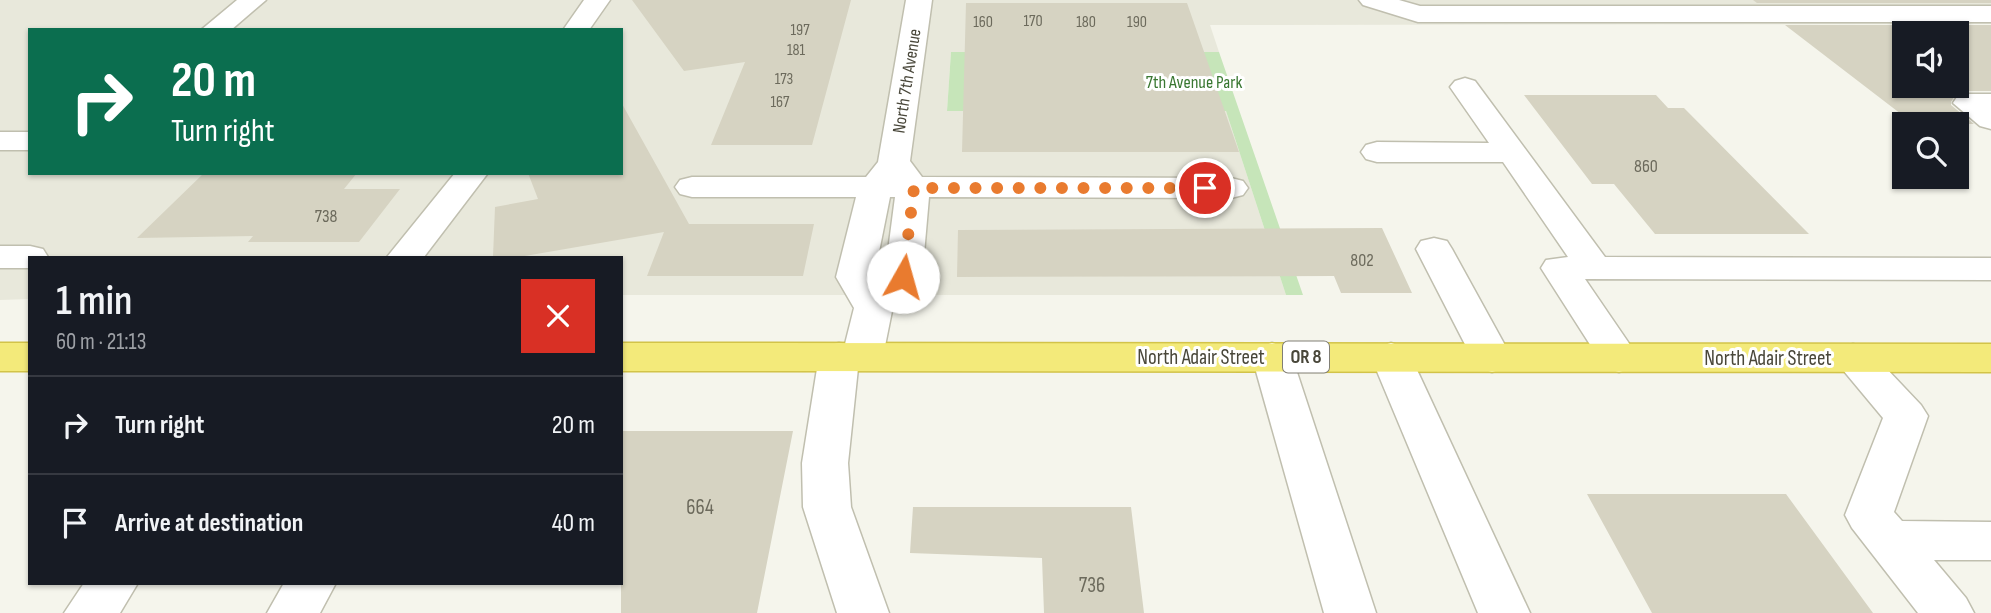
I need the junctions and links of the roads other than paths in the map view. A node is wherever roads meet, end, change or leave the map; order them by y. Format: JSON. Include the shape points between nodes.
{"nodes":[{"id":1,"x":253,"y":0,"type":"edge"},
{"id":2,"x":597,"y":0,"type":"edge"},
{"id":3,"x":919,"y":0,"type":"edge"},
{"id":4,"x":1372,"y":0,"type":"edge"},
{"id":5,"x":1595,"y":7,"type":"edge"},
{"id":6,"x":1853,"y":7,"type":"edge"},
{"id":7,"x":1991,"y":14,"type":"edge"},
{"id":8,"x":217,"y":28,"type":"edge"},
{"id":9,"x":577,"y":28,"type":"edge"},
{"id":10,"x":1465,"y":87,"type":"dead end"},
{"id":11,"x":1991,"y":103,"type":"edge"},
{"id":12,"x":1991,"y":120,"type":"edge"},
{"id":13,"x":0,"y":141,"type":"edge"},
{"id":14,"x":28,"y":141,"type":"edge"},
{"id":15,"x":1377,"y":152,"type":"dead end"},
{"id":16,"x":1512,"y":153,"type":"junction"},
{"id":17,"x":470,"y":175,"type":"edge"},
{"id":18,"x":894,"y":180,"type":"junction"},
{"id":19,"x":692,"y":187,"type":"dead end"},
{"id":20,"x":1231,"y":188,"type":"dead end"},
{"id":21,"x":1434,"y":249,"type":"dead end"},
{"id":22,"x":406,"y":256,"type":"edge"},
{"id":23,"x":0,"y":257,"type":"edge"},
{"id":24,"x":28,"y":257,"type":"edge"},
{"id":25,"x":1594,"y":268,"type":"junction"},
{"id":26,"x":1991,"y":269,"type":"edge"},
{"id":27,"x":623,"y":356,"type":"edge"},
{"id":28,"x":851,"y":356,"type":"junction"},
{"id":29,"x":0,"y":357,"type":"edge"},
{"id":30,"x":28,"y":357,"type":"edge"},
{"id":31,"x":1272,"y":357,"type":"junction"},
{"id":32,"x":1391,"y":357,"type":"junction"},
{"id":33,"x":1492,"y":358,"type":"junction"},
{"id":34,"x":1619,"y":358,"type":"junction"},
{"id":35,"x":1853,"y":358,"type":"junction"},
{"id":36,"x":1991,"y":358,"type":"edge"},
{"id":37,"x":1889,"y":540,"type":"junction"},
{"id":38,"x":1991,"y":541,"type":"edge"},
{"id":39,"x":111,"y":585,"type":"edge"},
{"id":40,"x":310,"y":585,"type":"edge"},
{"id":41,"x":90,"y":613,"type":"edge"},
{"id":42,"x":293,"y":613,"type":"edge"},
{"id":43,"x":863,"y":613,"type":"edge"},
{"id":44,"x":1350,"y":613,"type":"edge"},
{"id":45,"x":1504,"y":613,"type":"edge"},
{"id":46,"x":1948,"y":613,"type":"edge"}],
"edges":[{"from":1,"to":8,"type":"street"},
{"from":2,"to":9,"type":"street"},
{"from":3,"to":18,"type":"street","name":"North 7th Avenue"},
{"from":4,"to":5,"type":"street","via":[[1418,14]]},
{"from":5,"to":6,"type":"street"},
{"from":6,"to":7,"type":"street"},
{"from":10,"to":16,"type":"street"},
{"from":11,"to":12,"type":"street","via":[[1968,103]]},
{"from":13,"to":14,"type":"street"},
{"from":15,"to":16,"type":"street"},
{"from":16,"to":25,"type":"street"},
{"from":17,"to":22,"type":"street"},
{"from":18,"to":19,"type":"street"},
{"from":18,"to":20,"type":"street"},
{"from":18,"to":28,"type":"street","name":"North 7th Avenue","via":[[903,277],[873,308]]},
{"from":21,"to":33,"type":"street"},
{"from":23,"to":24,"type":"street"},
{"from":25,"to":26,"type":"street"},
{"from":25,"to":34,"type":"street","via":[[1559,268]]},
{"from":27,"to":28,"type":"highway","name":"North Adair Street","number":"OR 8"},
{"from":28,"to":31,"type":"highway","name":"North Adair Street","number":"OR 8"},
{"from":28,"to":43,"type":"street","name":"North 7th Avenue","via":[[825,463],[827,507]]},
{"from":29,"to":30,"type":"highway"},
{"from":31,"to":32,"type":"highway","name":"North Adair Street","number":"OR 8"},
{"from":31,"to":44,"type":"street"},
{"from":32,"to":33,"type":"highway","name":"North Adair Street","number":"OR 8"},
{"from":32,"to":45,"type":"street"},
{"from":33,"to":34,"type":"highway","name":"North Adair Street","number":"OR 8"},
{"from":34,"to":35,"type":"highway","name":"North Adair Street","number":"OR 8"},
{"from":35,"to":36,"type":"highway","name":"North Adair Street","number":"OR 8"},
{"from":35,"to":37,"type":"street","via":[[1906,416],[1869,515]]},
{"from":37,"to":38,"type":"street"},
{"from":37,"to":46,"type":"street"},
{"from":39,"to":41,"type":"street"},
{"from":40,"to":42,"type":"street"}]}
